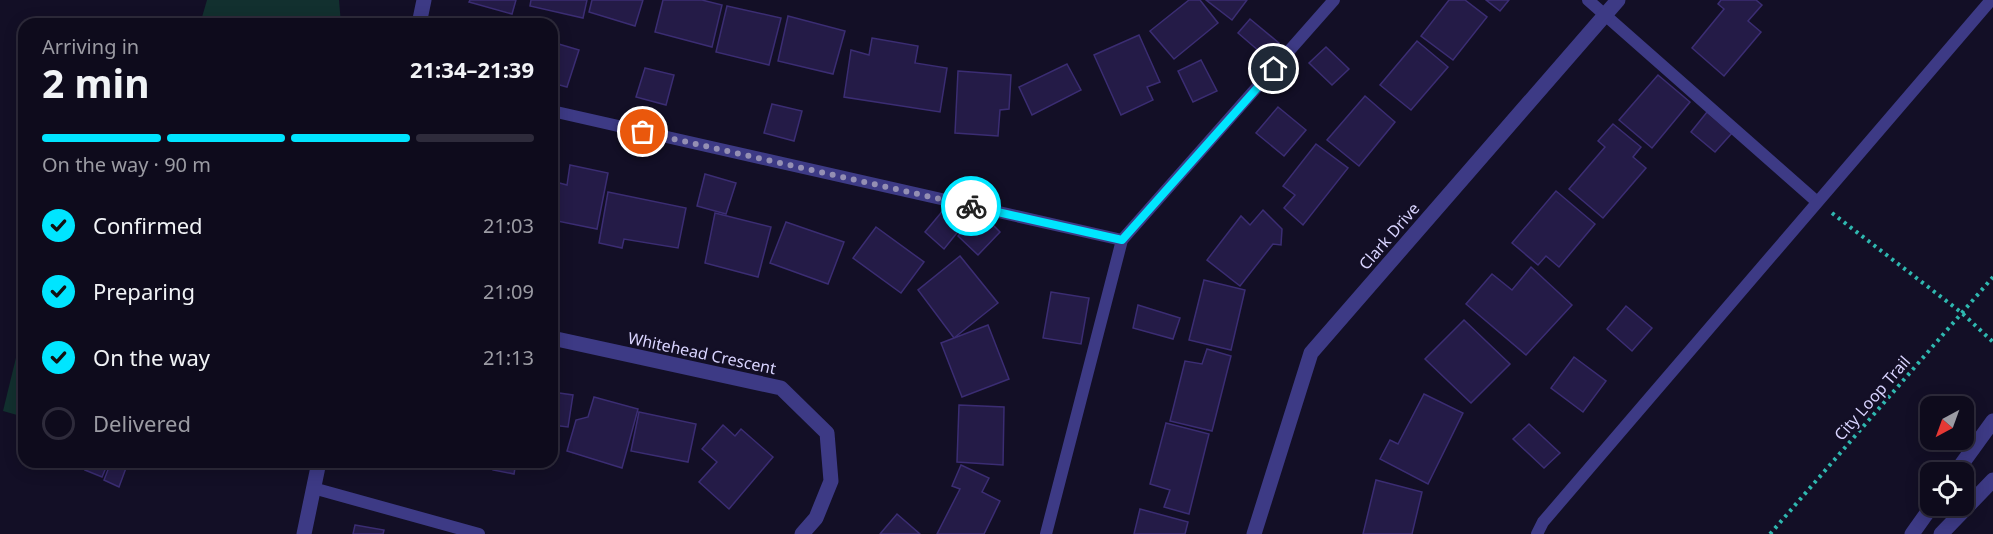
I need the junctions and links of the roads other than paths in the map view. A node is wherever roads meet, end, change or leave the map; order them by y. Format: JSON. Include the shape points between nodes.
{"nodes":[{"id":1,"x":424,"y":0,"type":"edge"},
{"id":2,"x":1334,"y":0,"type":"edge"},
{"id":3,"x":1588,"y":0,"type":"edge"},
{"id":4,"x":1618,"y":0,"type":"edge"},
{"id":5,"x":1991,"y":0,"type":"edge"},
{"id":6,"x":1605,"y":15,"type":"junction"},
{"id":7,"x":420,"y":18,"type":"edge"},
{"id":8,"x":558,"y":112,"type":"edge"},
{"id":9,"x":1816,"y":201,"type":"junction"},
{"id":10,"x":1122,"y":240,"type":"junction"},
{"id":11,"x":558,"y":339,"type":"edge"},
{"id":12,"x":1993,"y":421,"type":"edge"},
{"id":13,"x":1963,"y":462,"type":"edge"},
{"id":14,"x":318,"y":468,"type":"edge"},
{"id":15,"x":1993,"y":480,"type":"edge"},
{"id":16,"x":313,"y":488,"type":"junction"},
{"id":17,"x":1925,"y":516,"type":"edge"},
{"id":18,"x":304,"y":534,"type":"edge"},
{"id":19,"x":479,"y":534,"type":"edge"},
{"id":20,"x":802,"y":534,"type":"edge"},
{"id":21,"x":1046,"y":534,"type":"edge"},
{"id":22,"x":1254,"y":534,"type":"edge"},
{"id":23,"x":1537,"y":534,"type":"edge"},
{"id":24,"x":1912,"y":534,"type":"edge"},
{"id":25,"x":1941,"y":534,"type":"edge"}],
"edges":[{"from":1,"to":7,"type":"street"},
{"from":2,"to":10,"type":"lane"},
{"from":3,"to":6,"type":"lane"},
{"from":4,"to":6,"type":"street","name":"Clark Drive"},
{"from":5,"to":9,"type":"lane"},
{"from":6,"to":9,"type":"lane"},
{"from":6,"to":22,"type":"street","name":"Clark Drive","via":[[1311,353]]},
{"from":8,"to":10,"type":"lane"},
{"from":9,"to":23,"type":"lane","via":[[1543,522]]},
{"from":10,"to":21,"type":"lane"},
{"from":11,"to":20,"type":"street","name":"Whitehead Crescent","via":[[781,388],[827,433],[831,481],[816,518]]},
{"from":12,"to":13,"type":"street"},
{"from":14,"to":16,"type":"street"},
{"from":15,"to":25,"type":"street"},
{"from":16,"to":18,"type":"street"},
{"from":16,"to":19,"type":"lane"},
{"from":17,"to":24,"type":"street"}]}
